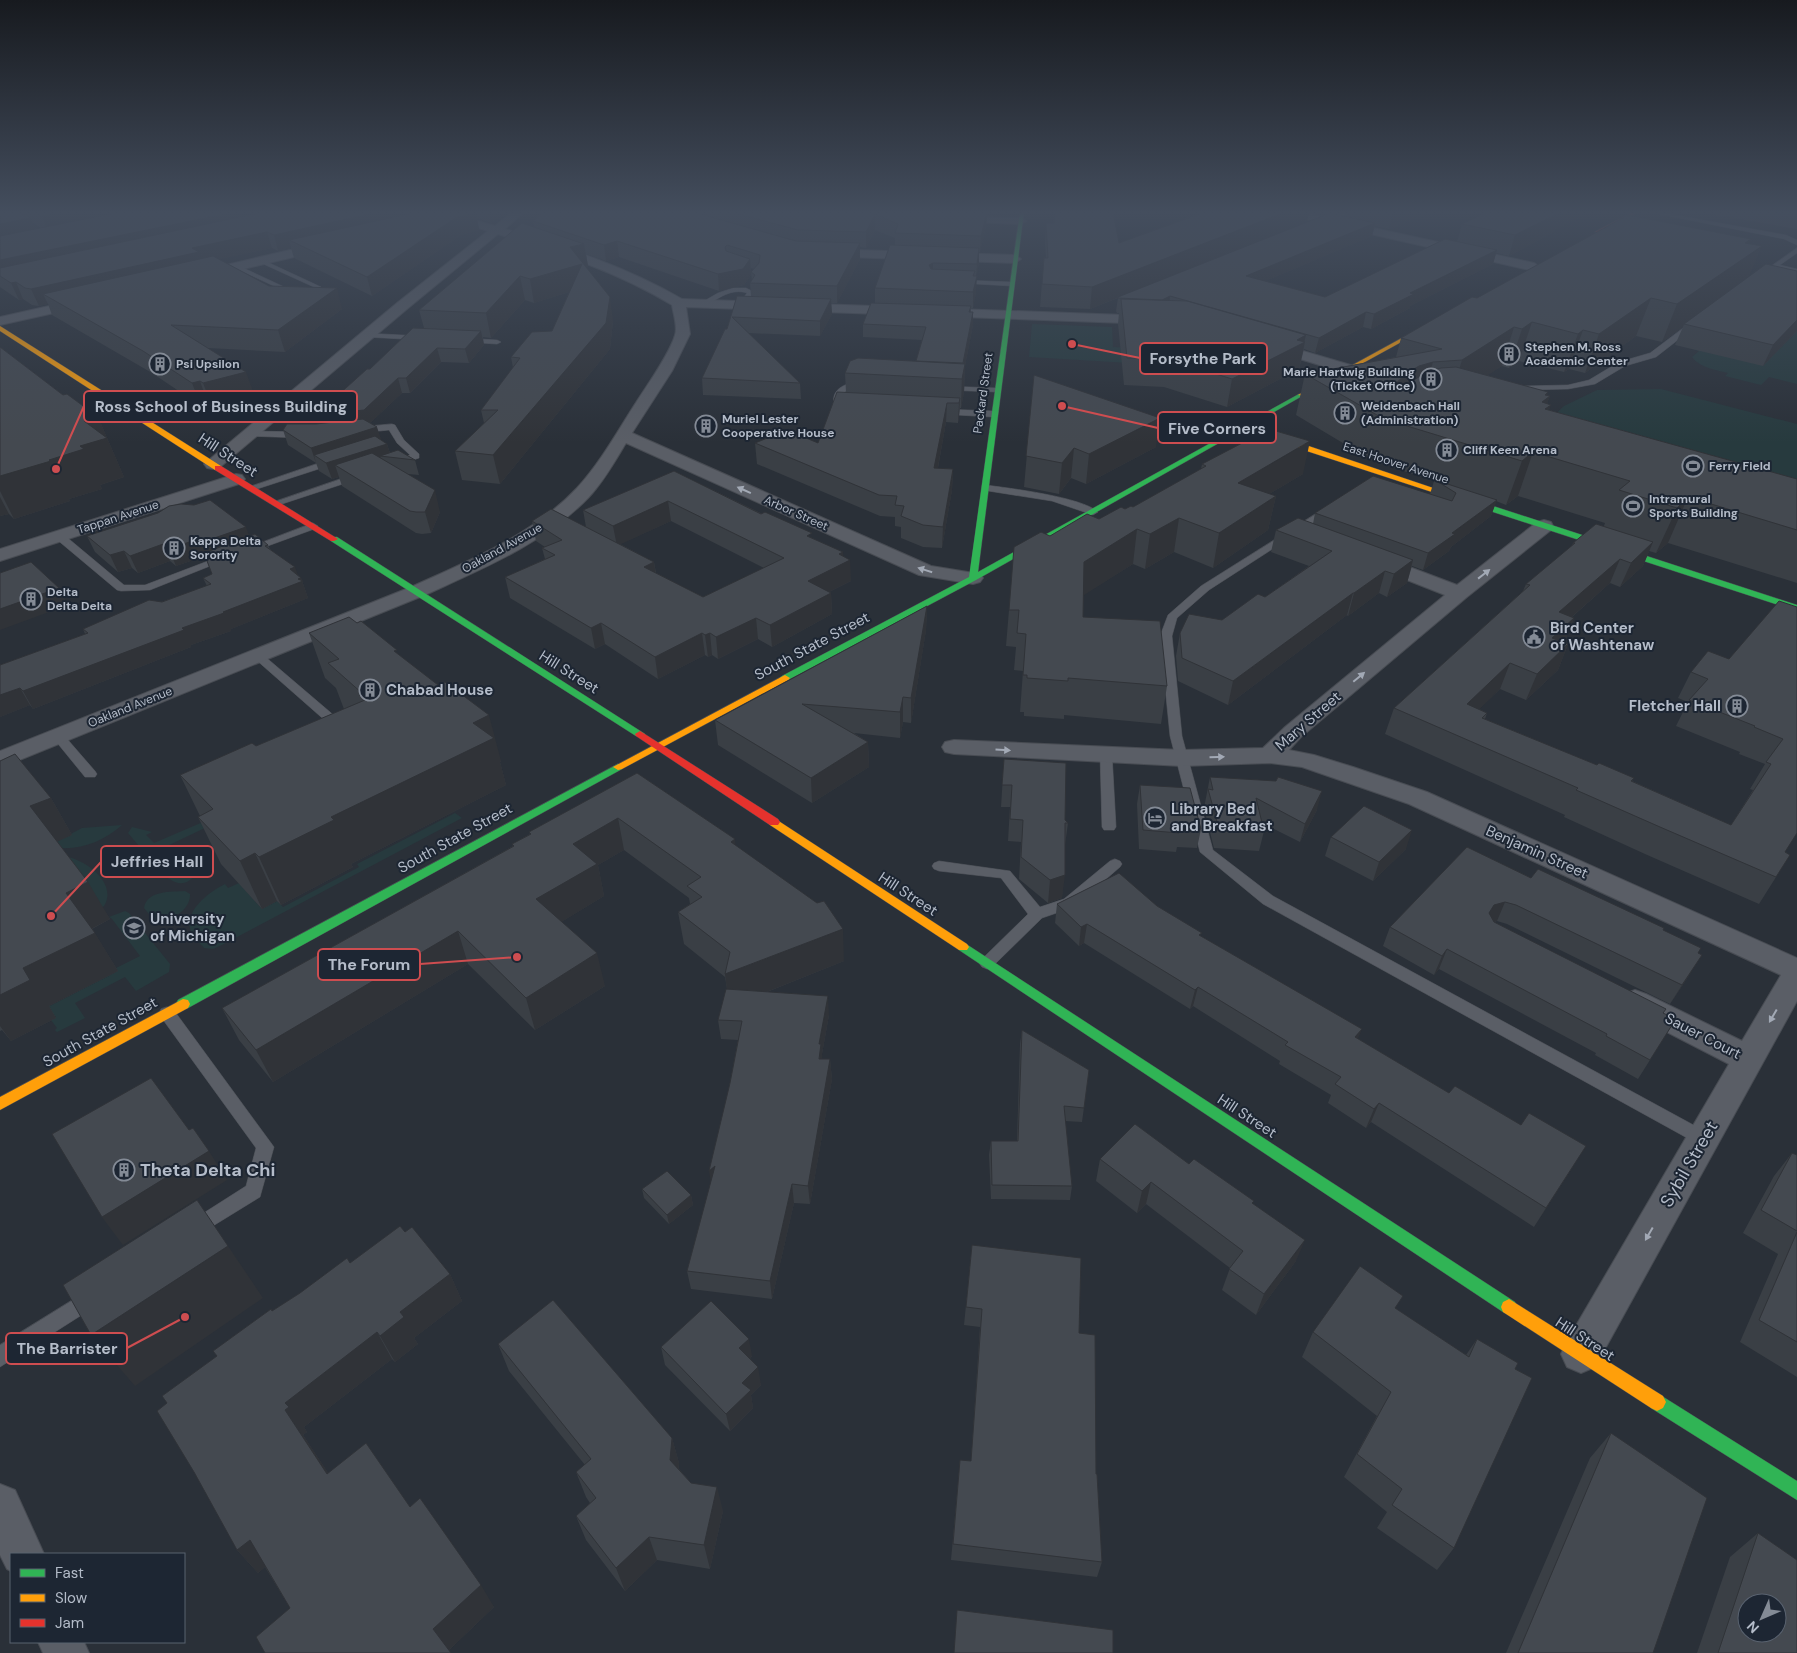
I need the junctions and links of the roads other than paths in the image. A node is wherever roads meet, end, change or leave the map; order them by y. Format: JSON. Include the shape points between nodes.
{"nodes":[{"id":1,"x":285,"y":289,"type":"edge"},
{"id":2,"x":423,"y":289,"type":"edge"},
{"id":3,"x":658,"y":289,"type":"edge"},
{"id":4,"x":745,"y":289,"type":"edge"},
{"id":5,"x":747,"y":289,"type":"edge"},
{"id":6,"x":1011,"y":289,"type":"edge"},
{"id":7,"x":293,"y":293,"type":"edge"},
{"id":8,"x":96,"y":300,"type":"edge"},
{"id":9,"x":679,"y":303,"type":"junction"},
{"id":10,"x":703,"y":304,"type":"junction"},
{"id":11,"x":742,"y":305,"type":"junction"},
{"id":12,"x":1131,"y":306,"type":"edge"},
{"id":13,"x":1113,"y":307,"type":"dead end"},
{"id":14,"x":1008,"y":314,"type":"junction"},
{"id":15,"x":1085,"y":317,"type":"junction"},
{"id":16,"x":1441,"y":318,"type":"edge"},
{"id":17,"x":0,"y":321,"type":"edge"},
{"id":18,"x":1697,"y":323,"type":"edge"},
{"id":19,"x":0,"y":328,"type":"edge"},
{"id":20,"x":366,"y":336,"type":"junction"},
{"id":21,"x":429,"y":339,"type":"edge"},
{"id":22,"x":458,"y":340,"type":"edge"},
{"id":23,"x":1251,"y":340,"type":"edge"},
{"id":24,"x":497,"y":342,"type":"dead end"},
{"id":25,"x":1349,"y":369,"type":"junction"},
{"id":26,"x":876,"y":384,"type":"edge"},
{"id":27,"x":934,"y":387,"type":"edge"},
{"id":28,"x":997,"y":390,"type":"junction"},
{"id":29,"x":1510,"y":398,"type":"edge"},
{"id":30,"x":848,"y":408,"type":"edge"},
{"id":31,"x":932,"y":412,"type":"edge"},
{"id":32,"x":993,"y":414,"type":"junction"},
{"id":33,"x":1243,"y":427,"type":"junction"},
{"id":34,"x":348,"y":432,"type":"edge"},
{"id":35,"x":249,"y":434,"type":"junction"},
{"id":36,"x":312,"y":435,"type":"edge"},
{"id":37,"x":622,"y":435,"type":"junction"},
{"id":38,"x":344,"y":458,"type":"edge"},
{"id":39,"x":213,"y":464,"type":"junction"},
{"id":40,"x":388,"y":466,"type":"edge"},
{"id":41,"x":369,"y":472,"type":"edge"},
{"id":42,"x":1391,"y":476,"type":"junction"},
{"id":43,"x":1377,"y":481,"type":"edge"},
{"id":44,"x":243,"y":484,"type":"junction"},
{"id":45,"x":985,"y":488,"type":"junction"},
{"id":46,"x":276,"y":503,"type":"junction"},
{"id":47,"x":1338,"y":504,"type":"edge"},
{"id":48,"x":1093,"y":512,"type":"junction"},
{"id":49,"x":312,"y":526,"type":"junction"},
{"id":50,"x":1544,"y":526,"type":"junction"},
{"id":51,"x":1293,"y":531,"type":"junction"},
{"id":52,"x":59,"y":536,"type":"junction"},
{"id":53,"x":1320,"y":541,"type":"edge"},
{"id":54,"x":1356,"y":554,"type":"edge"},
{"id":55,"x":0,"y":555,"type":"edge"},
{"id":56,"x":973,"y":578,"type":"junction"},
{"id":57,"x":418,"y":591,"type":"junction"},
{"id":58,"x":1460,"y":593,"type":"junction"},
{"id":59,"x":1797,"y":608,"type":"edge"},
{"id":60,"x":258,"y":656,"type":"junction"},
{"id":61,"x":333,"y":721,"type":"edge"},
{"id":62,"x":58,"y":736,"type":"junction"},
{"id":63,"x":657,"y":746,"type":"junction"},
{"id":64,"x":954,"y":747,"type":"dead end"},
{"id":65,"x":1106,"y":754,"type":"junction"},
{"id":66,"x":1270,"y":755,"type":"junction"},
{"id":67,"x":1182,"y":758,"type":"junction"},
{"id":68,"x":0,"y":760,"type":"edge"},
{"id":69,"x":90,"y":774,"type":"dead end"},
{"id":70,"x":1109,"y":827,"type":"dead end"},
{"id":71,"x":1115,"y":864,"type":"dead end"},
{"id":72,"x":939,"y":866,"type":"dead end"},
{"id":73,"x":1037,"y":914,"type":"junction"},
{"id":74,"x":987,"y":963,"type":"junction"},
{"id":75,"x":1797,"y":972,"type":"edge"},
{"id":76,"x":1611,"y":990,"type":"edge"},
{"id":77,"x":167,"y":1012,"type":"junction"},
{"id":78,"x":1749,"y":1059,"type":"junction"},
{"id":79,"x":0,"y":1104,"type":"edge"},
{"id":80,"x":1704,"y":1138,"type":"junction"},
{"id":81,"x":180,"y":1239,"type":"edge"},
{"id":82,"x":107,"y":1287,"type":"edge"},
{"id":83,"x":1581,"y":1354,"type":"junction"},
{"id":84,"x":0,"y":1357,"type":"edge"},
{"id":85,"x":1797,"y":1491,"type":"edge"},
{"id":86,"x":0,"y":1505,"type":"edge"},
{"id":87,"x":22,"y":1553,"type":"edge"}],
"edges":[{"from":1,"to":7,"type":"lane"},
{"from":2,"to":20,"type":"street"},
{"from":3,"to":9,"type":"street"},
{"from":4,"to":10,"type":"lane","via":[[735,290]]},
{"from":5,"to":11,"type":"lane","via":[[751,292]]},
{"from":6,"to":14,"type":"main road","name":"Packard Street"},
{"from":8,"to":17,"type":"street"},
{"from":9,"to":10,"type":"street"},
{"from":9,"to":37,"type":"street","name":"Oakland Avenue","via":[[683,334],[664,371]]},
{"from":10,"to":11,"type":"street"},
{"from":11,"to":14,"type":"street"},
{"from":12,"to":15,"type":"street","via":[[1168,318]]},
{"from":13,"to":15,"type":"street"},
{"from":14,"to":15,"type":"street"},
{"from":14,"to":28,"type":"main road","name":"Packard Street"},
{"from":16,"to":25,"type":"main road","name":"South State Street"},
{"from":18,"to":29,"type":"lane","via":[[1653,354],[1622,364],[1592,382],[1568,387],[1523,388]]},
{"from":19,"to":39,"type":"main road","name":"Hill Street"},
{"from":20,"to":21,"type":"lane"},
{"from":20,"to":35,"type":"street"},
{"from":22,"to":24,"type":"lane"},
{"from":23,"to":25,"type":"street"},
{"from":25,"to":33,"type":"main road","name":"South State Street"},
{"from":26,"to":30,"type":"lane","via":[[842,388],[838,405]]},
{"from":27,"to":28,"type":"lane"},
{"from":28,"to":32,"type":"main road","name":"Packard Street"},
{"from":31,"to":32,"type":"lane"},
{"from":32,"to":45,"type":"main road","name":"Packard Street"},
{"from":33,"to":42,"type":"main road","name":"East Hoover Avenue"},
{"from":33,"to":48,"type":"main road","name":"South State Street"},
{"from":34,"to":40,"type":"lane","via":[[392,427],[395,442],[416,456]]},
{"from":35,"to":36,"type":"lane"},
{"from":35,"to":39,"type":"street"},
{"from":56,"to":37,"type":"street","name":"Arbor Street","one_way":true,"via":[[926,572]]},
{"from":37,"to":57,"type":"street","name":"Oakland Avenue","via":[[584,491],[549,522],[500,552]]},
{"from":38,"to":44,"type":"lane"},
{"from":39,"to":44,"type":"main road","name":"Hill Street"},
{"from":41,"to":46,"type":"lane"},
{"from":42,"to":43,"type":"lane"},
{"from":42,"to":50,"type":"main road","name":"East Hoover Avenue"},
{"from":44,"to":46,"type":"main road","name":"Hill Street"},
{"from":44,"to":52,"type":"street","name":"Tappan Avenue"},
{"from":45,"to":48,"type":"lane","via":[[1066,500]]},
{"from":45,"to":56,"type":"main road","name":"Packard Street"},
{"from":46,"to":49,"type":"main road","name":"Hill Street"},
{"from":47,"to":51,"type":"lane"},
{"from":48,"to":56,"type":"main road","name":"South State Street"},
{"from":49,"to":52,"type":"lane","via":[[146,588],[121,588]]},
{"from":49,"to":57,"type":"main road","name":"Hill Street"},
{"from":58,"to":50,"type":"street","name":"Mary Street","one_way":true},
{"from":50,"to":59,"type":"main road","name":"East Hoover Avenue"},
{"from":51,"to":53,"type":"street"},
{"from":51,"to":67,"type":"lane","via":[[1205,588],[1172,617],[1166,636],[1176,736]]},
{"from":52,"to":55,"type":"street","name":"Tappan Avenue"},
{"from":54,"to":58,"type":"street"},
{"from":56,"to":63,"type":"main road","name":"South State Street"},
{"from":57,"to":60,"type":"street","name":"Oakland Avenue"},
{"from":57,"to":63,"type":"main road","name":"Hill Street"},
{"from":66,"to":58,"type":"street","name":"Mary Street","one_way":true,"via":[[1293,732]]},
{"from":60,"to":61,"type":"lane","via":[[285,673]]},
{"from":60,"to":62,"type":"street","name":"Oakland Avenue"},
{"from":62,"to":68,"type":"street","name":"Oakland Avenue"},
{"from":62,"to":69,"type":"lane"},
{"from":63,"to":74,"type":"main road","name":"Hill Street"},
{"from":63,"to":77,"type":"main road","name":"South State Street"},
{"from":64,"to":65,"type":"street","name":"Mary Street","one_way":true},
{"from":65,"to":67,"type":"street","name":"Mary Street"},
{"from":65,"to":70,"type":"lane"},
{"from":67,"to":66,"type":"street","name":"Mary Street","one_way":true},
{"from":66,"to":75,"type":"street","name":"Benjamin Street","via":[[1305,760],[1418,798]]},
{"from":67,"to":80,"type":"lane","via":[[1207,852],[1268,900]]},
{"from":71,"to":73,"type":"lane","via":[[1069,903]]},
{"from":72,"to":73,"type":"lane","via":[[1005,874]]},
{"from":73,"to":74,"type":"lane"},
{"from":74,"to":83,"type":"main road","name":"Hill Street"},
{"from":75,"to":78,"type":"street","name":"Sybil Street","one_way":true},
{"from":76,"to":78,"type":"street","name":"Sauer Court"},
{"from":77,"to":79,"type":"main road","name":"South State Street"},
{"from":77,"to":81,"type":"lane","via":[[264,1147],[254,1191]]},
{"from":78,"to":80,"type":"street","name":"Sybil Street"},
{"from":80,"to":83,"type":"street","name":"Sybil Street","one_way":true},
{"from":82,"to":84,"type":"lane"},
{"from":83,"to":85,"type":"main road","name":"Hill Street"},
{"from":86,"to":87,"type":"street"}]}
